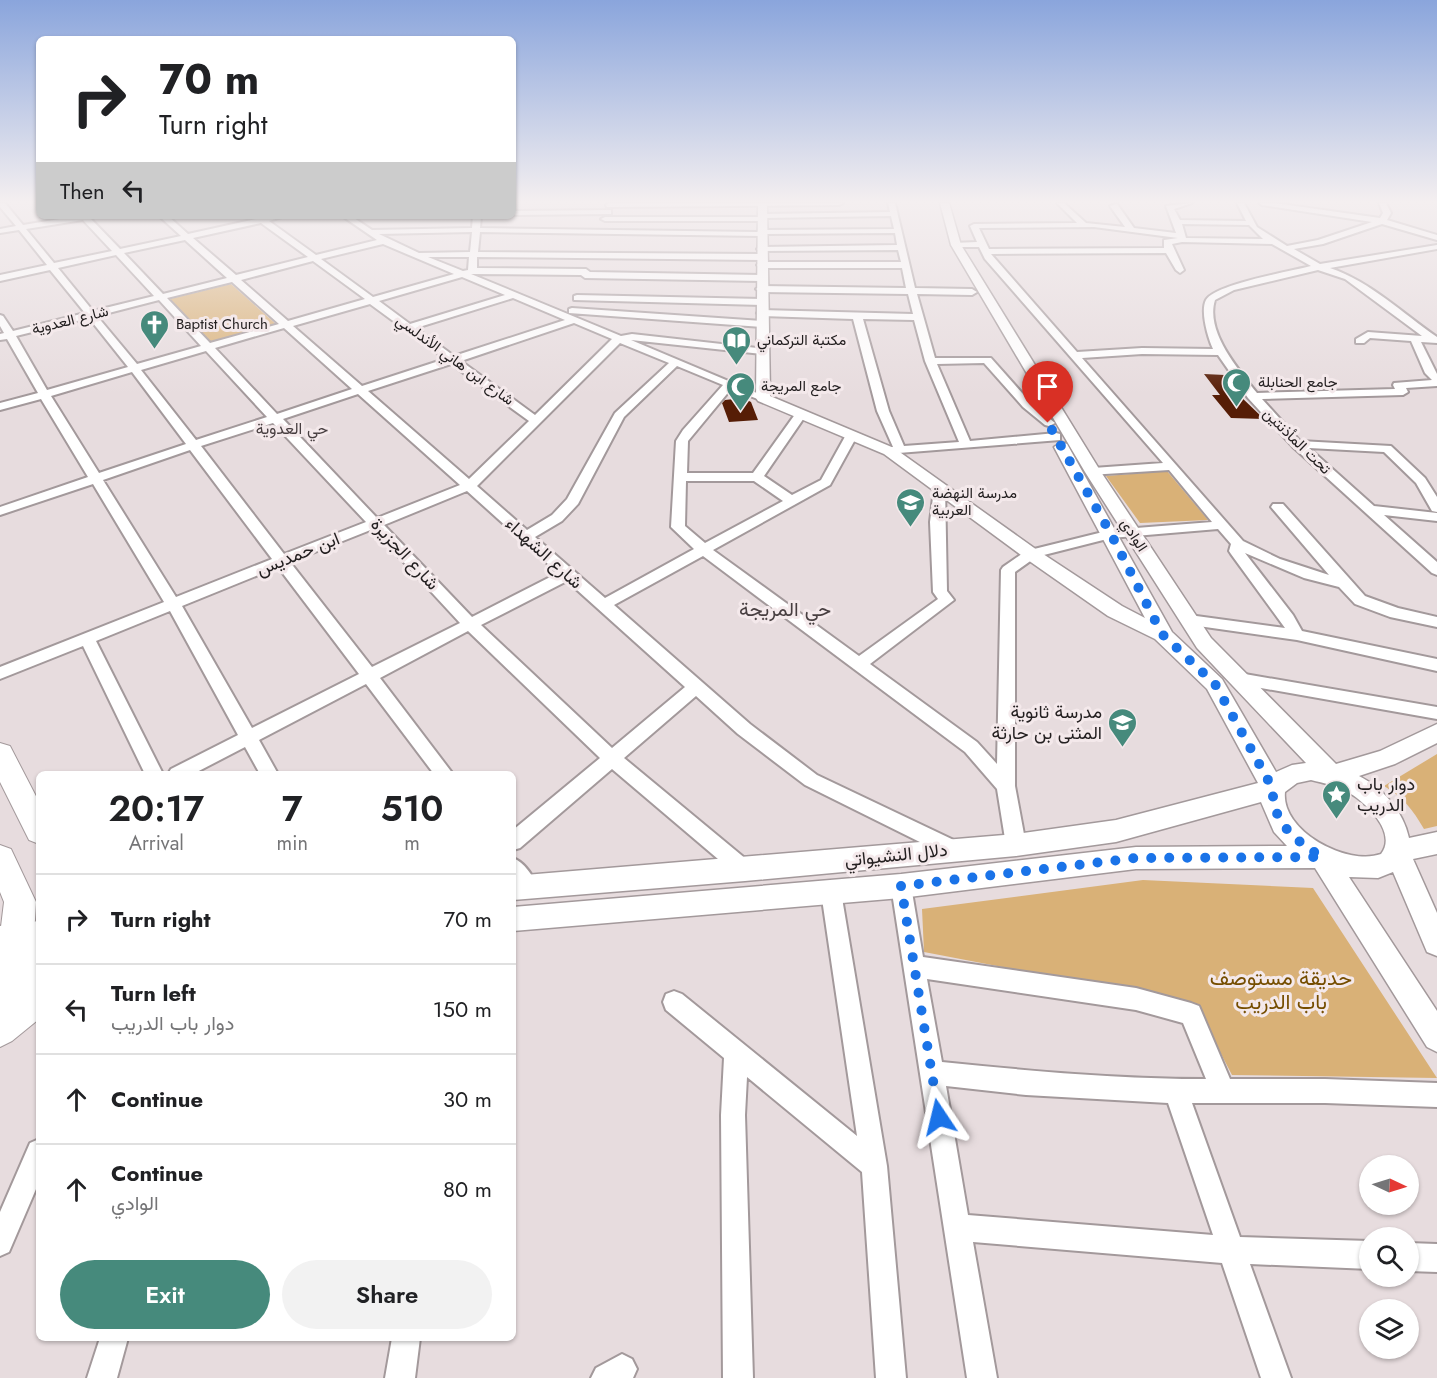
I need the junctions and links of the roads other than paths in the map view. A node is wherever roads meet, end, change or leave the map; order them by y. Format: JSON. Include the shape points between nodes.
{"nodes":[{"id":1,"x":50,"y":267,"type":"edge"},
{"id":2,"x":51,"y":267,"type":"edge"},
{"id":3,"x":132,"y":267,"type":"edge"},
{"id":4,"x":223,"y":267,"type":"edge"},
{"id":5,"x":278,"y":267,"type":"edge"},
{"id":6,"x":329,"y":267,"type":"edge"},
{"id":7,"x":452,"y":267,"type":"edge"},
{"id":8,"x":470,"y":267,"type":"edge"},
{"id":9,"x":588,"y":267,"type":"edge"},
{"id":10,"x":689,"y":267,"type":"edge"},
{"id":11,"x":689,"y":267,"type":"edge"},
{"id":12,"x":726,"y":267,"type":"edge"},
{"id":13,"x":761,"y":267,"type":"edge"},
{"id":14,"x":779,"y":267,"type":"edge"},
{"id":15,"x":811,"y":267,"type":"edge"},
{"id":16,"x":906,"y":267,"type":"edge"},
{"id":17,"x":958,"y":267,"type":"edge"},
{"id":18,"x":969,"y":267,"type":"edge"},
{"id":19,"x":1000,"y":267,"type":"edge"},
{"id":20,"x":1179,"y":267,"type":"edge"},
{"id":21,"x":1317,"y":267,"type":"edge"},
{"id":22,"x":1318,"y":267,"type":"edge"},
{"id":23,"x":1180,"y":270,"type":"dead end"},
{"id":24,"x":468,"y":273,"type":"junction"},
{"id":25,"x":0,"y":278,"type":"edge"},
{"id":26,"x":235,"y":278,"type":"junction"},
{"id":27,"x":582,"y":284,"type":"junction"},
{"id":28,"x":911,"y":290,"type":"junction"},
{"id":29,"x":972,"y":291,"type":"junction"},
{"id":30,"x":513,"y":295,"type":"junction"},
{"id":31,"x":160,"y":297,"type":"junction"},
{"id":32,"x":374,"y":300,"type":"junction"},
{"id":33,"x":91,"y":314,"type":"junction"},
{"id":34,"x":857,"y":316,"type":"junction"},
{"id":35,"x":572,"y":317,"type":"junction"},
{"id":36,"x":917,"y":317,"type":"junction"},
{"id":37,"x":0,"y":318,"type":"edge"},
{"id":38,"x":287,"y":325,"type":"junction"},
{"id":39,"x":409,"y":327,"type":"junction"},
{"id":40,"x":5,"y":336,"type":"edge"},
{"id":41,"x":618,"y":339,"type":"junction"},
{"id":42,"x":1415,"y":339,"type":"junction"},
{"id":43,"x":1436,"y":340,"type":"edge"},
{"id":44,"x":1360,"y":341,"type":"dead end"},
{"id":45,"x":208,"y":348,"type":"junction"},
{"id":46,"x":762,"y":351,"type":"junction"},
{"id":47,"x":1220,"y":352,"type":"junction"},
{"id":48,"x":1074,"y":355,"type":"junction"},
{"id":49,"x":454,"y":359,"type":"junction"},
{"id":50,"x":930,"y":361,"type":"junction"},
{"id":51,"x":675,"y":363,"type":"junction"},
{"id":52,"x":135,"y":369,"type":"junction"},
{"id":53,"x":1437,"y":381,"type":"edge"},
{"id":54,"x":729,"y":385,"type":"junction"},
{"id":55,"x":362,"y":391,"type":"junction"},
{"id":56,"x":44,"y":394,"type":"junction"},
{"id":57,"x":1252,"y":396,"type":"junction"},
{"id":58,"x":763,"y":398,"type":"junction"},
{"id":59,"x":0,"y":407,"type":"edge"},
{"id":60,"x":800,"y":414,"type":"junction"},
{"id":61,"x":276,"y":419,"type":"junction"},
{"id":62,"x":535,"y":420,"type":"junction"},
{"id":63,"x":1048,"y":423,"type":"junction"},
{"id":64,"x":851,"y":436,"type":"junction"},
{"id":65,"x":1056,"y":437,"type":"junction"},
{"id":66,"x":966,"y":444,"type":"junction"},
{"id":67,"x":1297,"y":444,"type":"junction"},
{"id":68,"x":192,"y":445,"type":"junction"},
{"id":69,"x":894,"y":451,"type":"junction"},
{"id":70,"x":1172,"y":466,"type":"junction"},
{"id":71,"x":1093,"y":472,"type":"junction"},
{"id":72,"x":681,"y":477,"type":"junction"},
{"id":73,"x":757,"y":477,"type":"junction"},
{"id":74,"x":96,"y":479,"type":"junction"},
{"id":75,"x":469,"y":486,"type":"junction"},
{"id":76,"x":940,"y":489,"type":"junction"},
{"id":77,"x":792,"y":501,"type":"junction"},
{"id":78,"x":1278,"y":507,"type":"dead end"},
{"id":79,"x":1437,"y":508,"type":"edge"},
{"id":80,"x":1371,"y":510,"type":"junction"},
{"id":81,"x":0,"y":511,"type":"edge"},
{"id":82,"x":1437,"y":517,"type":"edge"},
{"id":83,"x":376,"y":523,"type":"junction"},
{"id":84,"x":1220,"y":525,"type":"junction"},
{"id":85,"x":1131,"y":531,"type":"junction"},
{"id":86,"x":1111,"y":534,"type":"junction"},
{"id":87,"x":526,"y":536,"type":"junction"},
{"id":88,"x":1238,"y":544,"type":"junction"},
{"id":89,"x":704,"y":549,"type":"junction"},
{"id":90,"x":1031,"y":554,"type":"junction"},
{"id":91,"x":281,"y":561,"type":"junction"},
{"id":92,"x":1437,"y":570,"type":"edge"},
{"id":93,"x":568,"y":574,"type":"junction"},
{"id":94,"x":1344,"y":584,"type":"junction"},
{"id":95,"x":173,"y":604,"type":"junction"},
{"id":96,"x":603,"y":604,"type":"junction"},
{"id":97,"x":1189,"y":620,"type":"junction"},
{"id":98,"x":1437,"y":622,"type":"edge"},
{"id":99,"x":470,"y":624,"type":"junction"},
{"id":100,"x":1162,"y":634,"type":"junction"},
{"id":101,"x":1297,"y":635,"type":"junction"},
{"id":102,"x":87,"y":638,"type":"junction"},
{"id":103,"x":1204,"y":644,"type":"junction"},
{"id":104,"x":859,"y":664,"type":"junction"},
{"id":105,"x":1437,"y":665,"type":"edge"},
{"id":106,"x":0,"y":673,"type":"edge"},
{"id":107,"x":370,"y":675,"type":"junction"},
{"id":108,"x":1239,"y":679,"type":"junction"},
{"id":109,"x":696,"y":687,"type":"junction"},
{"id":110,"x":1437,"y":712,"type":"edge"},
{"id":111,"x":1437,"y":733,"type":"edge"},
{"id":112,"x":247,"y":738,"type":"junction"},
{"id":113,"x":0,"y":754,"type":"edge"},
{"id":114,"x":611,"y":757,"type":"junction"},
{"id":115,"x":153,"y":771,"type":"edge"},
{"id":116,"x":183,"y":771,"type":"edge"},
{"id":117,"x":267,"y":771,"type":"edge"},
{"id":118,"x":442,"y":771,"type":"edge"},
{"id":119,"x":1332,"y":775,"type":"junction"},
{"id":120,"x":1006,"y":786,"type":"junction"},
{"id":121,"x":1273,"y":789,"type":"junction"},
{"id":122,"x":36,"y":825,"type":"edge"},
{"id":123,"x":516,"y":839,"type":"edge"},
{"id":124,"x":1437,"y":843,"type":"edge"},
{"id":125,"x":1016,"y":844,"type":"junction"},
{"id":126,"x":953,"y":849,"type":"junction"},
{"id":127,"x":1397,"y":852,"type":"junction"},
{"id":128,"x":1322,"y":857,"type":"junction"},
{"id":129,"x":0,"y":858,"type":"edge"},
{"id":130,"x":746,"y":870,"type":"junction"},
{"id":131,"x":901,"y":886,"type":"junction"},
{"id":132,"x":521,"y":888,"type":"edge"},
{"id":133,"x":831,"y":892,"type":"junction"},
{"id":134,"x":516,"y":919,"type":"edge"},
{"id":135,"x":1437,"y":943,"type":"edge"},
{"id":136,"x":20,"y":952,"type":"edge"},
{"id":137,"x":913,"y":966,"type":"junction"},
{"id":138,"x":674,"y":1002,"type":"dead end"},
{"id":139,"x":0,"y":1012,"type":"edge"},
{"id":140,"x":0,"y":1029,"type":"edge"},
{"id":141,"x":1437,"y":1037,"type":"edge"},
{"id":142,"x":736,"y":1053,"type":"junction"},
{"id":143,"x":932,"y":1073,"type":"junction"},
{"id":144,"x":1223,"y":1090,"type":"junction"},
{"id":145,"x":1176,"y":1091,"type":"junction"},
{"id":146,"x":1437,"y":1095,"type":"edge"},
{"id":147,"x":36,"y":1159,"type":"edge"},
{"id":148,"x":874,"y":1166,"type":"junction"},
{"id":149,"x":958,"y":1228,"type":"junction"},
{"id":150,"x":0,"y":1243,"type":"edge"},
{"id":151,"x":1230,"y":1250,"type":"junction"},
{"id":152,"x":1359,"y":1255,"type":"edge"},
{"id":153,"x":1419,"y":1257,"type":"edge"},
{"id":154,"x":1437,"y":1258,"type":"edge"},
{"id":155,"x":113,"y":1341,"type":"edge"},
{"id":156,"x":405,"y":1341,"type":"edge"},
{"id":157,"x":102,"y":1378,"type":"edge"},
{"id":158,"x":400,"y":1378,"type":"edge"},
{"id":159,"x":738,"y":1378,"type":"edge"},
{"id":160,"x":891,"y":1378,"type":"edge"},
{"id":161,"x":982,"y":1378,"type":"edge"},
{"id":162,"x":1275,"y":1378,"type":"edge"}],
"edges":[{"from":1,"to":25,"type":"street"},
{"from":2,"to":33,"type":"street"},
{"from":3,"to":31,"type":"street","name":"شارع الجزيرة"},
{"from":4,"to":26,"type":"street","name":"شارع الشهداء"},
{"from":5,"to":26,"type":"street","name":"شارع العدوية"},
{"from":6,"to":32,"type":"street","name":"شارع ابن هاني الأندلسي"},
{"from":7,"to":24,"type":"street"},
{"from":8,"to":24,"type":"street"},
{"from":9,"to":27,"type":"street"},
{"from":10,"to":27,"type":"street"},
{"from":11,"to":27,"type":"street"},
{"from":12,"to":35,"type":"street"},
{"from":13,"to":46,"type":"main road"},
{"from":14,"to":34,"type":"street"},
{"from":15,"to":28,"type":"street"},
{"from":16,"to":28,"type":"street"},
{"from":17,"to":29,"type":"main road","name":"الوادي"},
{"from":18,"to":71,"type":"main road","name":"الوادي"},
{"from":19,"to":48,"type":"street"},
{"from":20,"to":23,"type":"street"},
{"from":21,"to":47,"type":"street","name":"تحت المأذنتين","via":[[1231,288],[1211,299],[1209,319]]},
{"from":22,"to":43,"type":"street","via":[[1348,277]]},
{"from":24,"to":27,"type":"street"},
{"from":24,"to":30,"type":"street"},
{"from":24,"to":32,"type":"street"},
{"from":26,"to":31,"type":"street","name":"شارع العدوية"},
{"from":26,"to":38,"type":"street","name":"شارع الشهداء"},
{"from":27,"to":35,"type":"street"},
{"from":28,"to":29,"type":"street"},
{"from":28,"to":36,"type":"street"},
{"from":29,"to":63,"type":"main road","name":"الوادي"},
{"from":30,"to":35,"type":"street"},
{"from":30,"to":39,"type":"street"},
{"from":31,"to":33,"type":"street","name":"شارع العدوية"},
{"from":31,"to":45,"type":"street","name":"شارع الجزيرة"},
{"from":32,"to":38,"type":"street"},
{"from":32,"to":39,"type":"street","name":"شارع ابن هاني الأندلسي"},
{"from":33,"to":40,"type":"street","name":"شارع العدوية"},
{"from":33,"to":52,"type":"street"},
{"from":34,"to":36,"type":"street"},
{"from":34,"to":69,"type":"street"},
{"from":35,"to":41,"type":"street"},
{"from":35,"to":49,"type":"street"},
{"from":36,"to":50,"type":"street"},
{"from":37,"to":40,"type":"street"},
{"from":38,"to":45,"type":"street"},
{"from":38,"to":55,"type":"street","name":"شارع الشهداء"},
{"from":39,"to":49,"type":"street","name":"شارع ابن هاني الأندلسي"},
{"from":40,"to":56,"type":"street"},
{"from":41,"to":46,"type":"street","via":[[632,337]]},
{"from":41,"to":51,"type":"street"},
{"from":41,"to":62,"type":"street","name":"ابن حمديس"},
{"from":42,"to":43,"type":"street"},
{"from":42,"to":44,"type":"street","via":[[1368,335]]},
{"from":42,"to":53,"type":"street"},
{"from":45,"to":52,"type":"street"},
{"from":45,"to":61,"type":"street","name":"شارع الجزيرة"},
{"from":46,"to":58,"type":"main road"},
{"from":47,"to":48,"type":"street"},
{"from":47,"to":57,"type":"street","name":"تحت المأذنتين"},
{"from":48,"to":70,"type":"street"},
{"from":49,"to":55,"type":"street"},
{"from":49,"to":62,"type":"street","name":"شارع ابن هاني الأندلسي"},
{"from":50,"to":63,"type":"street","via":[[987,360]]},
{"from":50,"to":66,"type":"street"},
{"from":51,"to":54,"type":"street"},
{"from":51,"to":87,"type":"street","via":[[619,415],[573,501],[557,518]]},
{"from":52,"to":56,"type":"street"},
{"from":52,"to":68,"type":"street"},
{"from":53,"to":57,"type":"street","via":[[1402,384],[1398,385],[1403,392],[1372,395]]},
{"from":54,"to":58,"type":"street"},
{"from":54,"to":72,"type":"street","via":[[682,441]]},
{"from":55,"to":61,"type":"street"},
{"from":55,"to":75,"type":"street","name":"شارع الشهداء"},
{"from":56,"to":59,"type":"street"},
{"from":56,"to":74,"type":"street"},
{"from":57,"to":67,"type":"street","name":"تحت المأذنتين"},
{"from":58,"to":60,"type":"main road"},
{"from":60,"to":64,"type":"main road"},
{"from":60,"to":73,"type":"street"},
{"from":61,"to":68,"type":"street"},
{"from":61,"to":83,"type":"street","name":"شارع الجزيرة"},
{"from":62,"to":75,"type":"street","name":"ابن حمديس"},
{"from":63,"to":65,"type":"main road","name":"الوادي"},
{"from":64,"to":69,"type":"main road"},
{"from":64,"to":77,"type":"street","via":[[826,482]]},
{"from":65,"to":66,"type":"street"},
{"from":65,"to":86,"type":"main road","name":"الوادي"},
{"from":66,"to":69,"type":"street"},
{"from":67,"to":79,"type":"street","via":[[1387,449],[1421,481]]},
{"from":67,"to":80,"type":"street","name":"تحت المأذنتين"},
{"from":68,"to":74,"type":"street"},
{"from":68,"to":91,"type":"street"},
{"from":69,"to":76,"type":"main road"},
{"from":70,"to":71,"type":"street"},
{"from":70,"to":84,"type":"street"},
{"from":71,"to":85,"type":"main road","name":"الوادي"},
{"from":72,"to":73,"type":"street"},
{"from":72,"to":89,"type":"street","via":[[678,527]]},
{"from":73,"to":77,"type":"street"},
{"from":74,"to":81,"type":"street"},
{"from":74,"to":95,"type":"street"},
{"from":75,"to":83,"type":"street","name":"ابن حمديس"},
{"from":75,"to":87,"type":"street","name":"شارع الشهداء"},
{"from":76,"to":90,"type":"main road"},
{"from":76,"to":104,"type":"street","via":[[940,592],[947,600]]},
{"from":77,"to":89,"type":"street"},
{"from":78,"to":94,"type":"street"},
{"from":80,"to":82,"type":"street"},
{"from":80,"to":92,"type":"street","name":"تحت المأذنتين"},
{"from":83,"to":91,"type":"street","name":"ابن حمديس"},
{"from":83,"to":99,"type":"street","name":"شارع الجزيرة"},
{"from":84,"to":85,"type":"street"},
{"from":84,"to":88,"type":"street"},
{"from":85,"to":86,"type":"street"},
{"from":85,"to":97,"type":"main road","name":"الوادي"},
{"from":86,"to":90,"type":"street"},
{"from":86,"to":100,"type":"main road","name":"الوادي"},
{"from":87,"to":93,"type":"street","name":"شارع الشهداء"},
{"from":88,"to":94,"type":"street","via":[[1275,562]]},
{"from":88,"to":101,"type":"street","via":[[1236,551]]},
{"from":89,"to":96,"type":"street"},
{"from":89,"to":104,"type":"street"},
{"from":90,"to":100,"type":"main road","via":[[1115,611]]},
{"from":90,"to":120,"type":"street","via":[[1008,570]]},
{"from":91,"to":95,"type":"street","name":"ابن حمديس"},
{"from":91,"to":107,"type":"street"},
{"from":93,"to":96,"type":"street","name":"شارع الشهداء"},
{"from":93,"to":99,"type":"street"},
{"from":94,"to":98,"type":"street","via":[[1360,600]]},
{"from":95,"to":102,"type":"street","name":"ابن حمديس"},
{"from":95,"to":112,"type":"street"},
{"from":96,"to":109,"type":"street","name":"شارع الشهداء"},
{"from":97,"to":101,"type":"street"},
{"from":97,"to":103,"type":"main road","name":"الوادي"},
{"from":99,"to":107,"type":"street"},
{"from":99,"to":114,"type":"street","name":"شارع الجزيرة"},
{"from":100,"to":103,"type":"main road"},
{"from":100,"to":121,"type":"main road","via":[[1215,684]]},
{"from":101,"to":105,"type":"street"},
{"from":102,"to":106,"type":"street","name":"ابن حمديس"},
{"from":102,"to":115,"type":"street"},
{"from":103,"to":108,"type":"main road","name":"الوادي"},
{"from":104,"to":120,"type":"street","via":[[972,747]]},
{"from":107,"to":112,"type":"street"},
{"from":107,"to":118,"type":"street"},
{"from":108,"to":110,"type":"street"},
{"from":108,"to":119,"type":"main road","name":"الوادي"},
{"from":109,"to":114,"type":"street"},
{"from":109,"to":126,"type":"street","name":"شارع الشهداء","via":[[811,780]]},
{"from":111,"to":119,"type":"main road","via":[[1387,758]]},
{"from":112,"to":116,"type":"street"},
{"from":112,"to":117,"type":"street"},
{"from":113,"to":122,"type":"highway"},
{"from":114,"to":123,"type":"street"},
{"from":114,"to":130,"type":"street","name":"شارع الجزيرة"},
{"from":119,"to":121,"type":"main road","via":[[1294,772],[1280,778]]},
{"from":119,"to":127,"type":"main road","via":[[1360,789],[1384,808],[1395,824]]},
{"from":120,"to":125,"type":"street"},
{"from":121,"to":125,"type":"main road","name":"دلال النشيواتي","via":[[1116,831]]},
{"from":121,"to":128,"type":"main road","via":[[1277,816],[1303,845]]},
{"from":124,"to":127,"type":"main road"},
{"from":125,"to":126,"type":"main road","name":"دلال النشيواتي"},
{"from":126,"to":130,"type":"main road","name":"دلال النشيواتي"},
{"from":127,"to":128,"type":"main road","via":[[1390,861],[1369,867]]},
{"from":127,"to":135,"type":"main road"},
{"from":128,"to":131,"type":"main road","via":[[1136,858]]},
{"from":128,"to":141,"type":"main road"},
{"from":129,"to":136,"type":"highway"},
{"from":130,"to":132,"type":"main road","name":"دلال النشيواتي"},
{"from":131,"to":133,"type":"main road"},
{"from":131,"to":137,"type":"street"},
{"from":133,"to":134,"type":"main road"},
{"from":133,"to":148,"type":"street"},
{"from":136,"to":139,"type":"highway"},
{"from":136,"to":140,"type":"highway"},
{"from":137,"to":143,"type":"street"},
{"from":137,"to":144,"type":"street","via":[[1136,999],[1191,1014]]},
{"from":138,"to":142,"type":"street"},
{"from":142,"to":148,"type":"street"},
{"from":142,"to":159,"type":"street","via":[[733,1115]]},
{"from":143,"to":145,"type":"street","via":[[1026,1083]]},
{"from":143,"to":149,"type":"street"},
{"from":144,"to":145,"type":"street"},
{"from":144,"to":146,"type":"street"},
{"from":145,"to":151,"type":"street"},
{"from":147,"to":150,"type":"street"},
{"from":148,"to":160,"type":"street"},
{"from":149,"to":151,"type":"street"},
{"from":149,"to":161,"type":"street"},
{"from":151,"to":152,"type":"street"},
{"from":151,"to":162,"type":"street"},
{"from":153,"to":154,"type":"street"},
{"from":155,"to":157,"type":"street"},
{"from":156,"to":158,"type":"street"}]}
